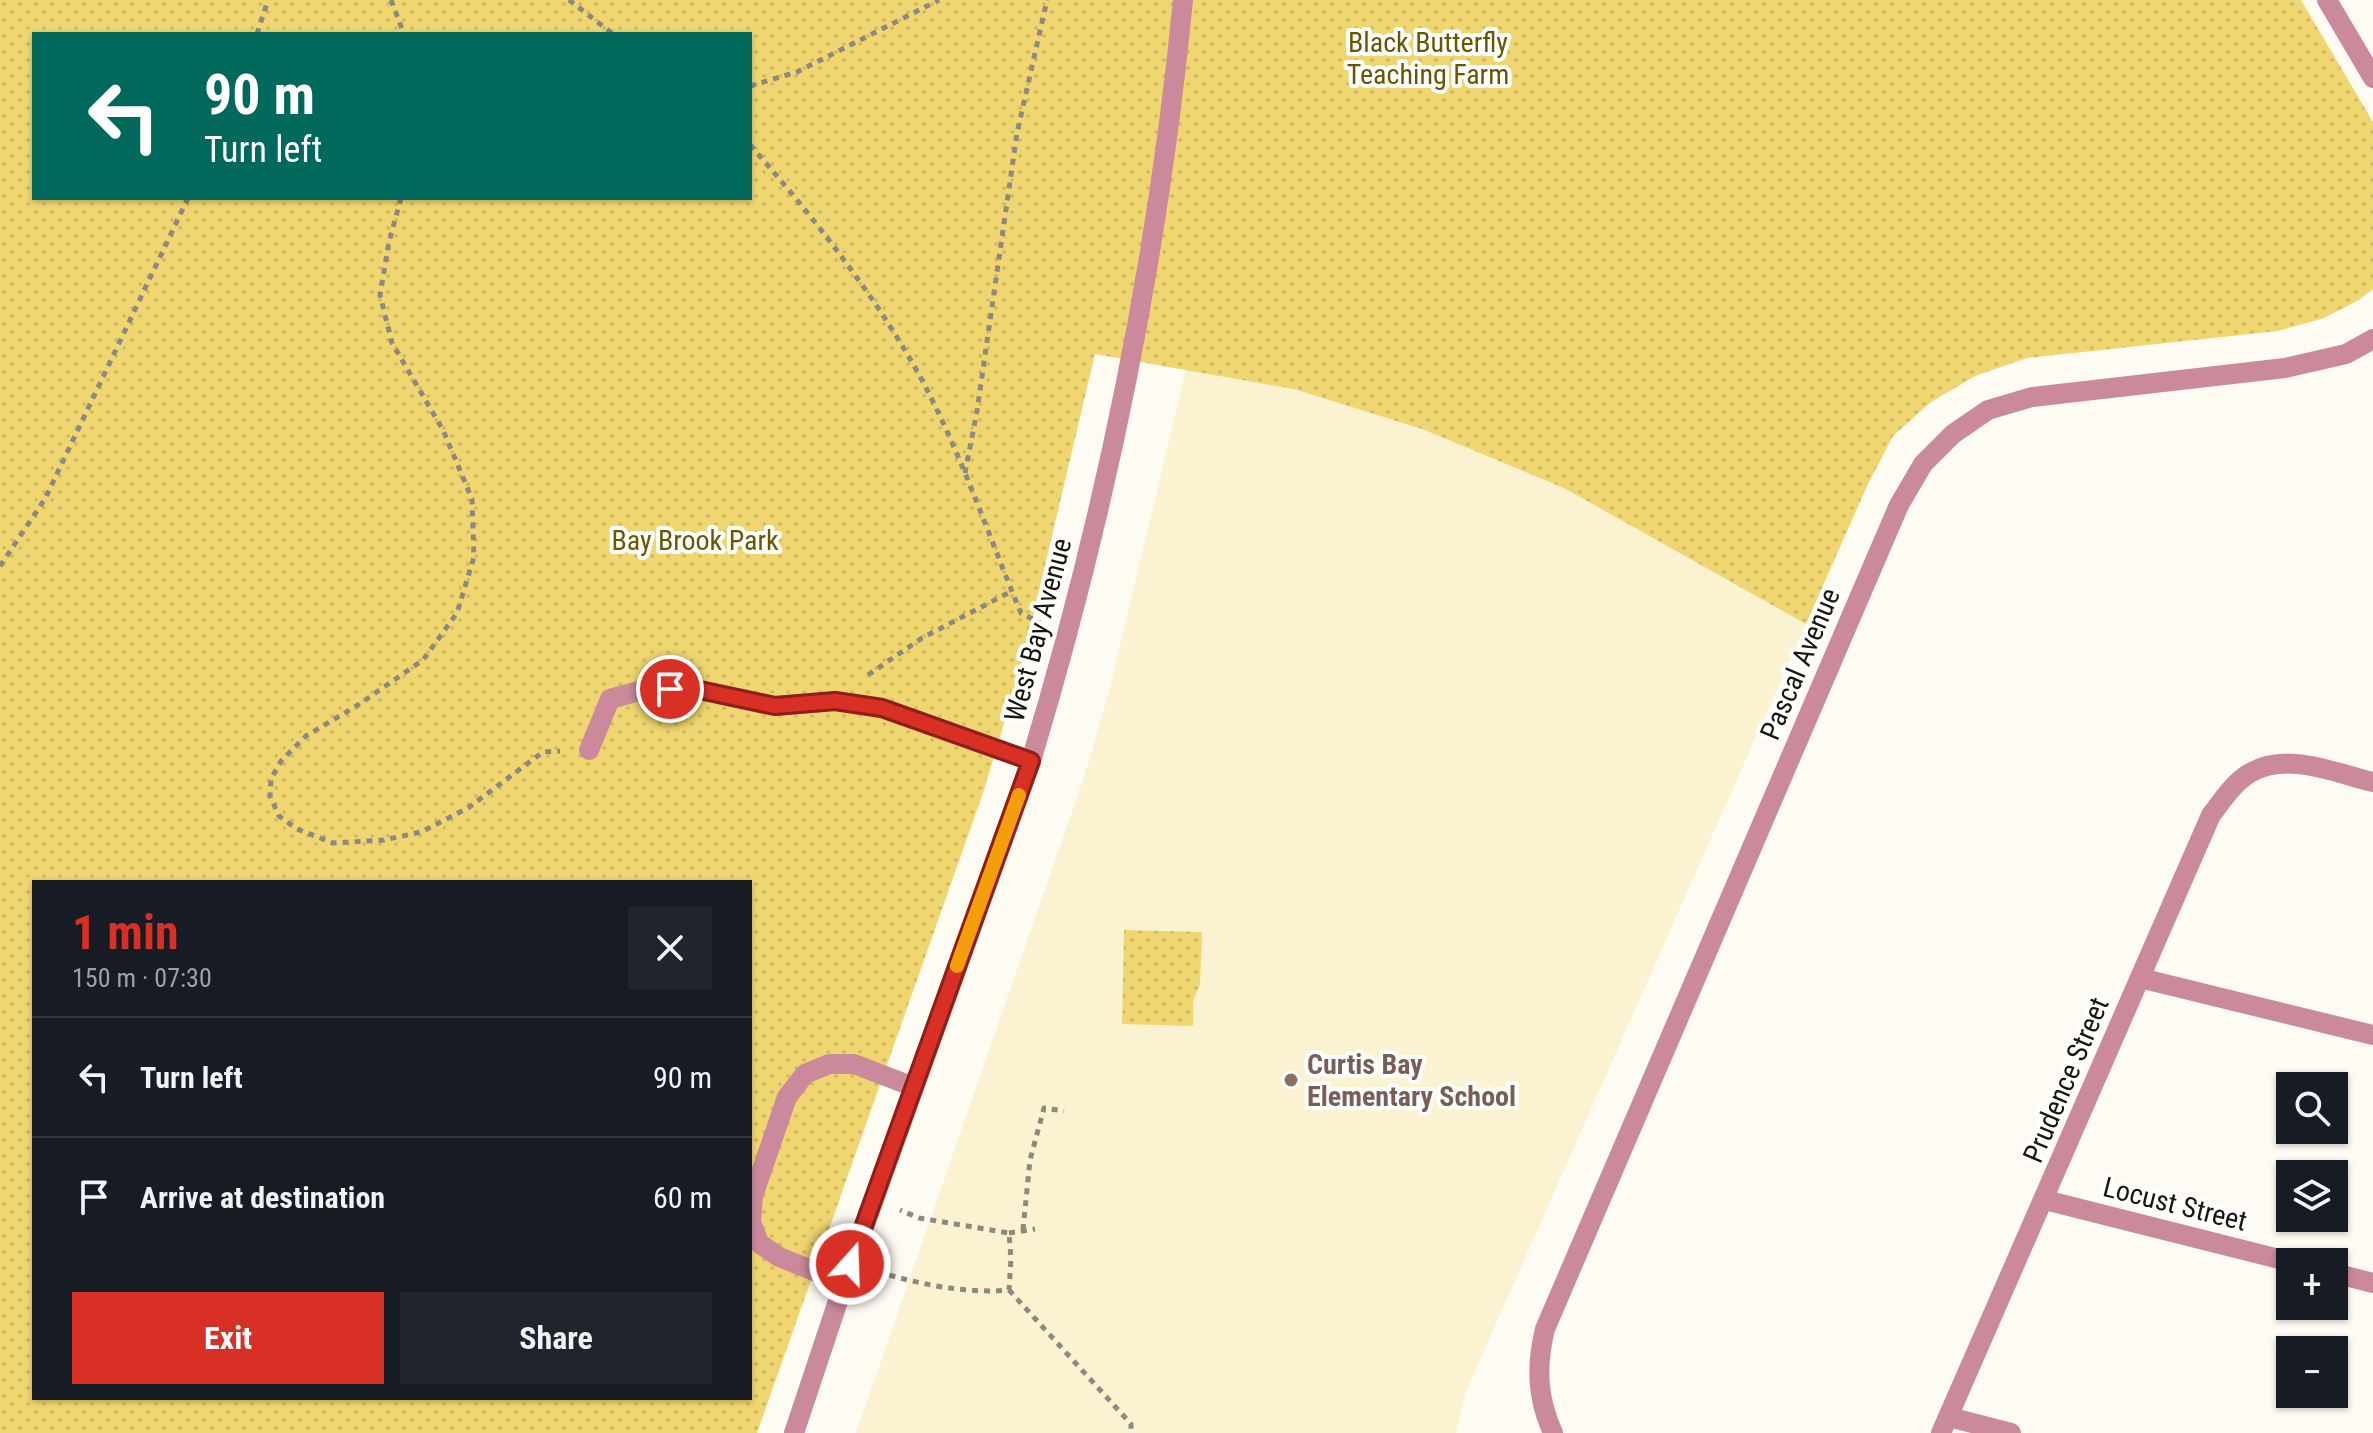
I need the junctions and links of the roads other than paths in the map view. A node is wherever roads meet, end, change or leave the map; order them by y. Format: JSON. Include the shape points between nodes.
{"nodes":[{"id":1,"x":1183,"y":0,"type":"edge"},
{"id":2,"x":2327,"y":0,"type":"edge"},
{"id":3,"x":2373,"y":78,"type":"edge"},
{"id":4,"x":2373,"y":339,"type":"edge"},
{"id":5,"x":589,"y":750,"type":"road end"},
{"id":6,"x":1031,"y":761,"type":"junction"},
{"id":7,"x":2373,"y":782,"type":"edge"},
{"id":8,"x":2140,"y":978,"type":"junction"},
{"id":9,"x":2373,"y":1035,"type":"edge"},
{"id":10,"x":914,"y":1087,"type":"junction"},
{"id":11,"x":2045,"y":1200,"type":"junction"},
{"id":12,"x":752,"y":1209,"type":"edge"},
{"id":13,"x":752,"y":1225,"type":"edge"},
{"id":14,"x":2276,"y":1258,"type":"edge"},
{"id":15,"x":847,"y":1273,"type":"junction"},
{"id":16,"x":2348,"y":1277,"type":"edge"},
{"id":17,"x":2373,"y":1283,"type":"edge"},
{"id":18,"x":1945,"y":1425,"type":"edge"},
{"id":19,"x":794,"y":1433,"type":"edge"},
{"id":20,"x":1553,"y":1433,"type":"edge"},
{"id":21,"x":2011,"y":1433,"type":"edge"}],
"edges":[{"from":1,"to":6,"type":"street","name":"West Bay Avenue","via":[[1144,290],[1103,496]]},
{"from":2,"to":3,"type":"street"},
{"from":4,"to":20,"type":"street","name":"Pascal Avenue","via":[[2346,354],[2285,368],[2032,397],[1988,410],[1923,464],[1899,505],[1545,1329],[1538,1356],[1539,1393]]},
{"from":5,"to":6,"type":"street","via":[[610,699],[646,689],[695,689],[775,706],[835,701],[882,708]]},
{"from":6,"to":10,"type":"street","name":"West Bay Avenue"},
{"from":7,"to":8,"type":"street","name":"Prudence Street","via":[[2297,764],[2272,764],[2248,773],[2211,815]]},
{"from":8,"to":9,"type":"street"},
{"from":8,"to":11,"type":"street","name":"Prudence Street"},
{"from":10,"to":12,"type":"street","via":[[854,1064],[829,1064],[805,1074],[787,1097]]},
{"from":10,"to":15,"type":"street","name":"West Bay Avenue"},
{"from":11,"to":14,"type":"street","name":"Locust Street"},
{"from":11,"to":18,"type":"street","name":"Prudence Street"},
{"from":13,"to":15,"type":"street","via":[[759,1243],[779,1257]]},
{"from":15,"to":19,"type":"street","name":"West Bay Avenue"},
{"from":16,"to":17,"type":"street"},
{"from":18,"to":21,"type":"street"}]}
